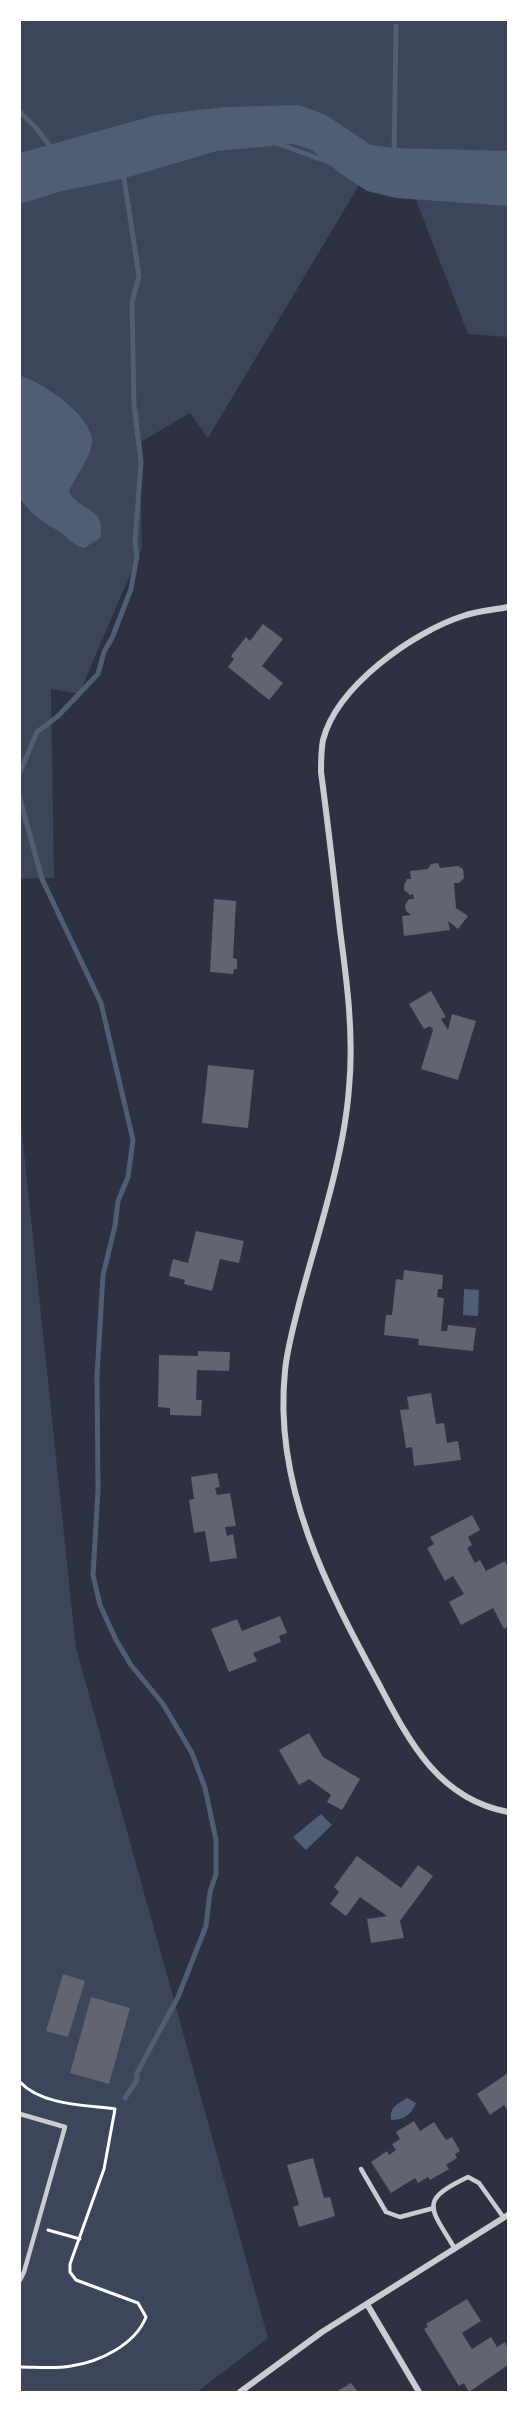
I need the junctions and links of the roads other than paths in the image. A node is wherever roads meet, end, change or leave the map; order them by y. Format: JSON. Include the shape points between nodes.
{"nodes":[{"id":1,"x":508,"y":607,"type":"edge"},
{"id":2,"x":508,"y":1812,"type":"edge"},
{"id":3,"x":20,"y":2114,"type":"edge"},
{"id":4,"x":361,"y":2169,"type":"dead end"},
{"id":5,"x":434,"y":2208,"type":"junction"},
{"id":6,"x":506,"y":2217,"type":"edge"},
{"id":7,"x":455,"y":2249,"type":"junction"},
{"id":8,"x":20,"y":2280,"type":"edge"},
{"id":9,"x":367,"y":2304,"type":"junction"},
{"id":10,"x":240,"y":2392,"type":"edge"},
{"id":11,"x":419,"y":2392,"type":"edge"}],
"edges":[{"from":1,"to":2,"type":"street","via":[[462,616],[399,650],[359,682],[331,719],[323,740],[321,772],[350,1007],[349,1089],[336,1162],[285,1369],[283,1411],[294,1495],[314,1554],[338,1608],[410,1741],[440,1777],[463,1795]]},
{"from":3,"to":8,"type":"lane","via":[[65,2127]]},
{"from":4,"to":5,"type":"lane","via":[[386,2212],[400,2217]]},
{"from":5,"to":6,"type":"lane","via":[[439,2193],[468,2178],[479,2183]]},
{"from":5,"to":7,"type":"lane"},
{"from":6,"to":7,"type":"street"},
{"from":7,"to":9,"type":"street"},
{"from":9,"to":10,"type":"street"},
{"from":9,"to":11,"type":"street"}]}
